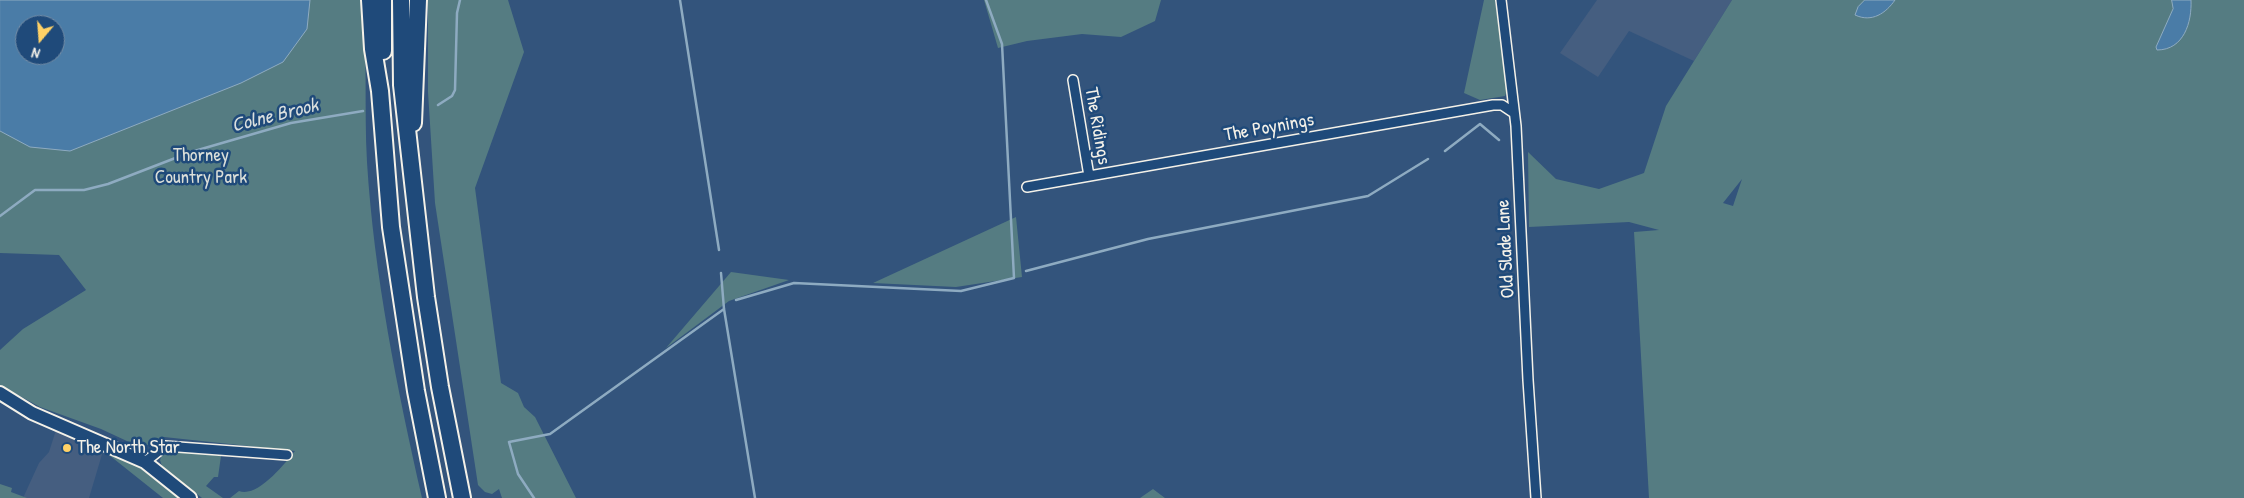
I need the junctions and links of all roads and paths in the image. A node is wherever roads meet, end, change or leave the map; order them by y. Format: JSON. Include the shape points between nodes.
{"nodes":[{"id":1,"x":370,"y":0,"type":"edge"},
{"id":2,"x":383,"y":0,"type":"edge"},
{"id":3,"x":401,"y":0,"type":"edge"},
{"id":4,"x":418,"y":0,"type":"edge"},
{"id":5,"x":1501,"y":0,"type":"edge"},
{"id":6,"x":1072,"y":80,"type":"dead end"},
{"id":7,"x":380,"y":91,"type":"junction"},
{"id":8,"x":1514,"y":113,"type":"junction"},
{"id":9,"x":411,"y":152,"type":"junction"},
{"id":10,"x":1089,"y":176,"type":"junction"},
{"id":11,"x":1027,"y":187,"type":"dead end"},
{"id":12,"x":0,"y":393,"type":"edge"},
{"id":13,"x":287,"y":454,"type":"dead end"},
{"id":14,"x":145,"y":462,"type":"junction"},
{"id":15,"x":190,"y":498,"type":"edge"},
{"id":16,"x":438,"y":498,"type":"edge"},
{"id":17,"x":462,"y":498,"type":"edge"},
{"id":18,"x":1536,"y":498,"type":"edge"}],
"edges":[{"from":1,"to":7,"type":"highway"},
{"from":2,"to":7,"type":"highway"},
{"from":3,"to":9,"type":"highway","via":[[402,85]]},
{"from":4,"to":9,"type":"highway","via":[[416,98]]},
{"from":5,"to":8,"type":"street","name":"Old Slade Lane"},
{"from":6,"to":10,"type":"street","name":"The Ridings"},
{"from":7,"to":16,"type":"highway","via":[[391,227],[416,391]]},
{"from":8,"to":10,"type":"street","name":"The Poynings","via":[[1502,105],[1493,105]]},
{"from":8,"to":18,"type":"street","name":"Old Slade Lane"},
{"from":9,"to":17,"type":"highway","via":[[431,336]]},
{"from":10,"to":11,"type":"street","name":"The Poynings"},
{"from":12,"to":14,"type":"street","via":[[32,414]]},
{"from":13,"to":14,"type":"street","via":[[165,446]]},
{"from":14,"to":15,"type":"street"}]}
